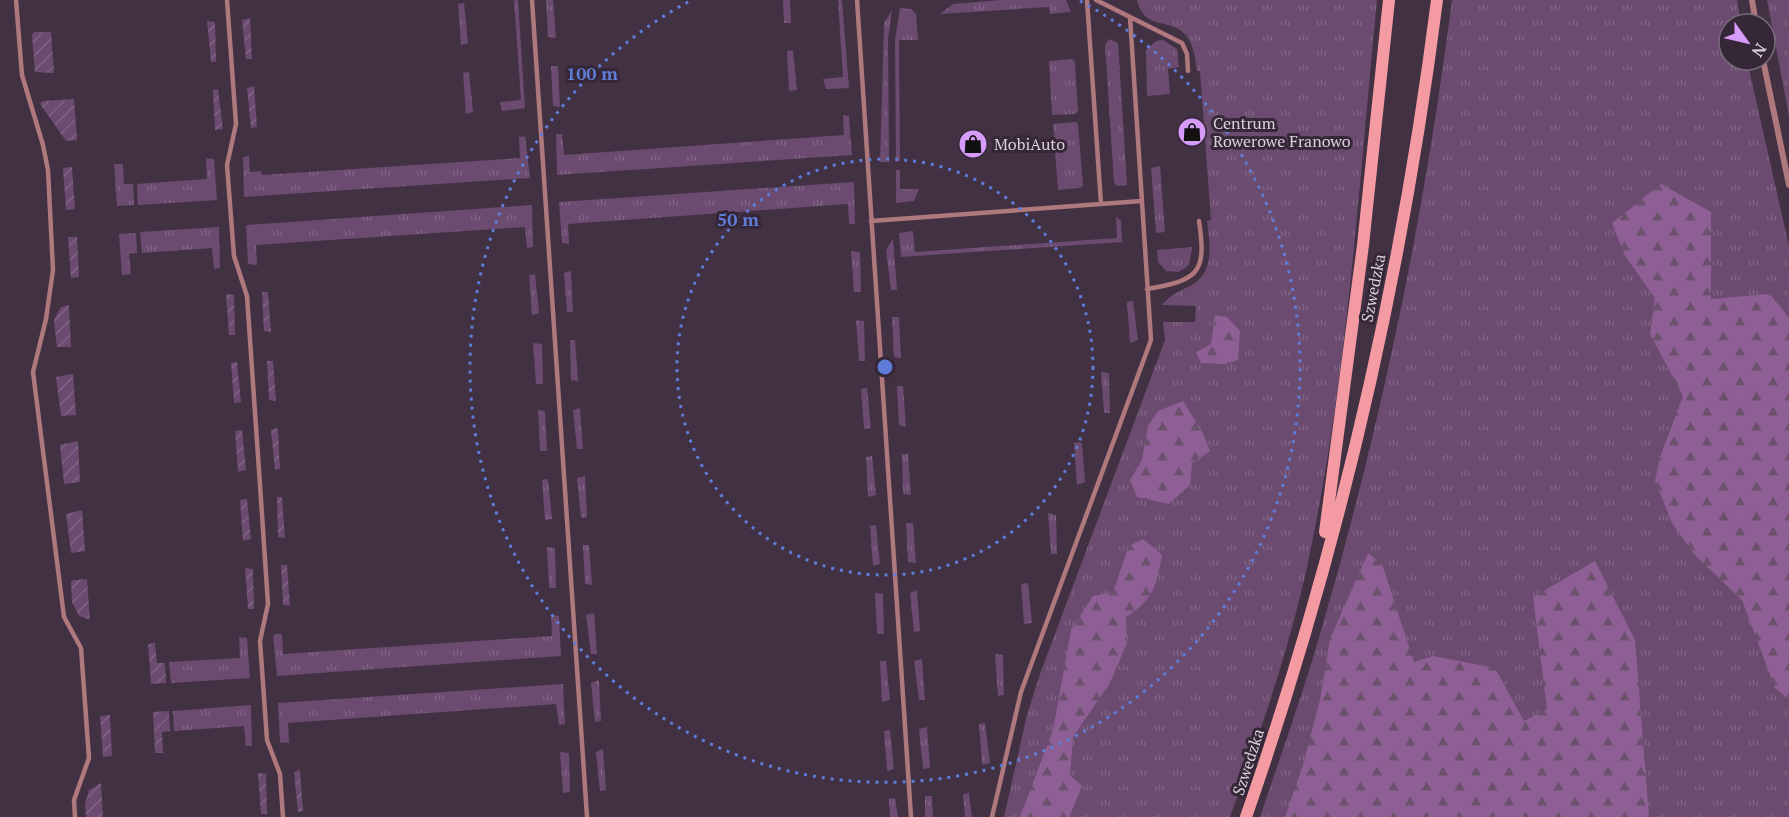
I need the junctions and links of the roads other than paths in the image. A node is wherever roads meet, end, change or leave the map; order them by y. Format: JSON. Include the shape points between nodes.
{"nodes":[{"id":1,"x":16,"y":0,"type":"edge"},
{"id":2,"x":227,"y":0,"type":"edge"},
{"id":3,"x":532,"y":0,"type":"edge"},
{"id":4,"x":858,"y":0,"type":"edge"},
{"id":5,"x":1087,"y":0,"type":"edge"},
{"id":6,"x":1096,"y":0,"type":"edge"},
{"id":7,"x":1389,"y":0,"type":"edge"},
{"id":8,"x":1437,"y":0,"type":"edge"},
{"id":9,"x":1130,"y":16,"type":"junction"},
{"id":10,"x":1188,"y":72,"type":"dead end"},
{"id":11,"x":1765,"y":72,"type":"edge"},
{"id":12,"x":1789,"y":185,"type":"edge"},
{"id":13,"x":1141,"y":201,"type":"junction"},
{"id":14,"x":1101,"y":204,"type":"junction"},
{"id":15,"x":871,"y":221,"type":"junction"},
{"id":16,"x":1199,"y":221,"type":"dead end"},
{"id":17,"x":1147,"y":289,"type":"junction"},
{"id":18,"x":1319,"y":578,"type":"junction"},
{"id":19,"x":75,"y":817,"type":"edge"},
{"id":20,"x":283,"y":817,"type":"edge"},
{"id":21,"x":587,"y":817,"type":"edge"},
{"id":22,"x":911,"y":817,"type":"edge"},
{"id":23,"x":992,"y":817,"type":"edge"},
{"id":24,"x":1246,"y":817,"type":"edge"}],
"edges":[{"from":1,"to":19,"type":"lane","via":[[22,75],[48,170],[53,270],[33,372],[64,617],[81,648],[88,758],[74,800]]},
{"from":2,"to":20,"type":"lane","via":[[236,124],[227,165],[234,256],[247,296],[268,604],[260,641],[267,740],[280,774]]},
{"from":3,"to":21,"type":"lane"},
{"from":4,"to":15,"type":"lane"},
{"from":5,"to":14,"type":"lane"},
{"from":6,"to":9,"type":"lane"},
{"from":7,"to":18,"type":"street","name":"Szwedzka","via":[[1346,386]]},
{"from":8,"to":18,"type":"street","name":"Szwedzka","via":[[1418,134],[1382,326],[1351,464]]},
{"from":9,"to":10,"type":"lane","via":[[1182,43]]},
{"from":9,"to":13,"type":"lane"},
{"from":11,"to":12,"type":"street"},
{"from":13,"to":14,"type":"lane"},
{"from":13,"to":17,"type":"lane"},
{"from":14,"to":15,"type":"lane"},
{"from":15,"to":22,"type":"lane"},
{"from":16,"to":17,"type":"lane","via":[[1203,252],[1197,270],[1177,284]]},
{"from":17,"to":23,"type":"lane","via":[[1151,340],[1021,692]]},
{"from":18,"to":24,"type":"street","name":"Szwedzka","via":[[1291,682]]}]}
